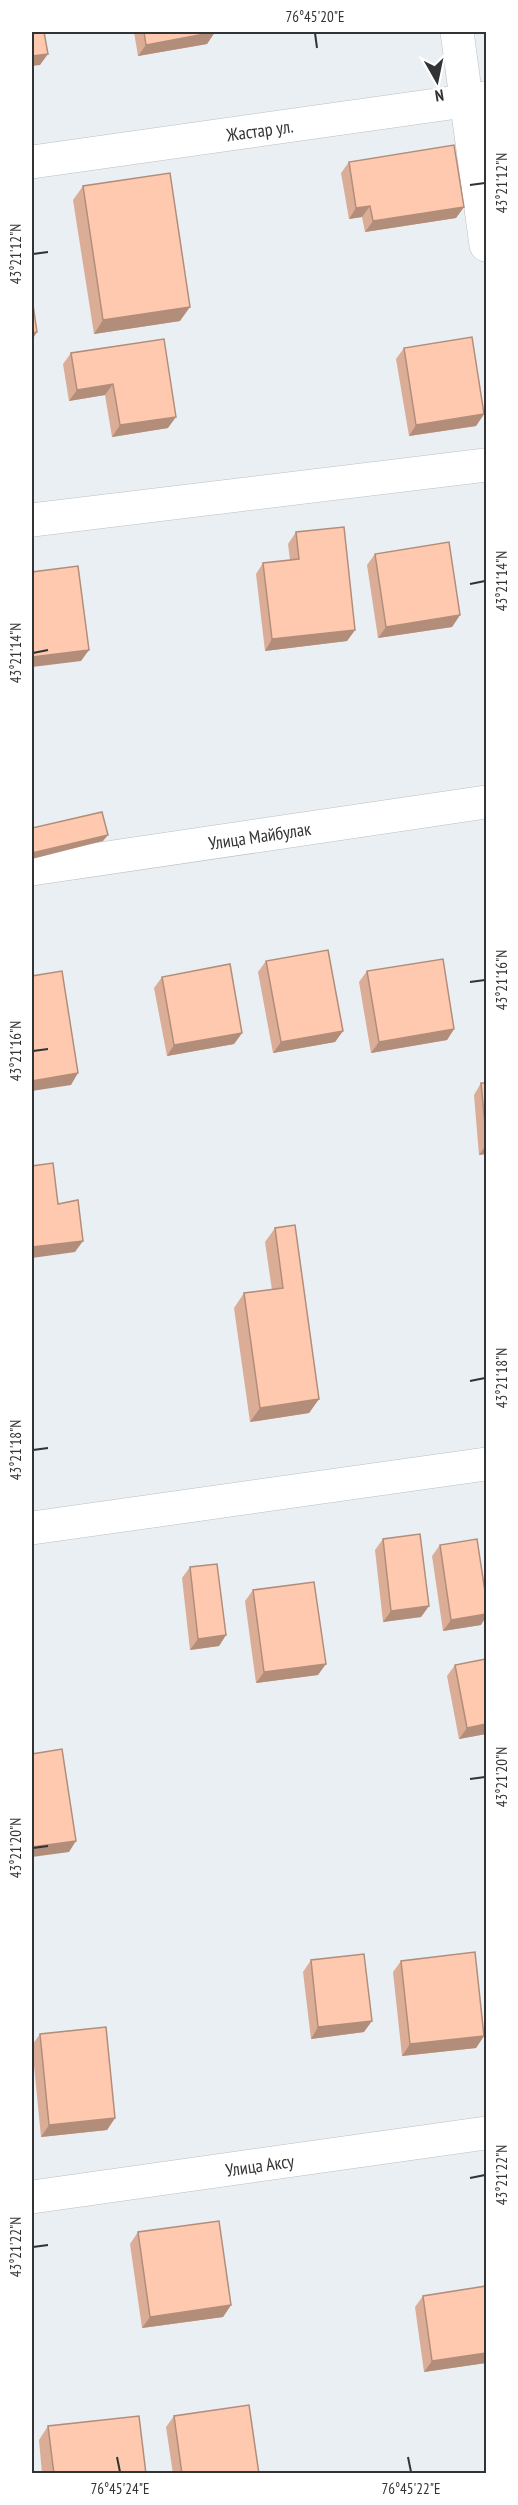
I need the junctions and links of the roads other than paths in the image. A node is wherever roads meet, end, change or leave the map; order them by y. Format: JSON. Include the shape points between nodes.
{"nodes":[{"id":1,"x":457,"y":32,"type":"edge"},
{"id":2,"x":476,"y":100,"type":"edge"},
{"id":3,"x":32,"y":162,"type":"edge"},
{"id":4,"x":486,"y":244,"type":"edge"},
{"id":5,"x":486,"y":465,"type":"edge"},
{"id":6,"x":32,"y":520,"type":"edge"},
{"id":7,"x":486,"y":802,"type":"edge"},
{"id":8,"x":32,"y":870,"type":"edge"},
{"id":9,"x":486,"y":1464,"type":"edge"},
{"id":10,"x":32,"y":1528,"type":"edge"},
{"id":11,"x":486,"y":2133,"type":"edge"},
{"id":12,"x":32,"y":2197,"type":"edge"}],
"edges":[{"from":1,"to":2,"type":"street"},
{"from":2,"to":3,"type":"street","name":"Жастар ул."},
{"from":2,"to":4,"type":"street"},
{"from":5,"to":6,"type":"street"},
{"from":7,"to":8,"type":"street","name":"Улица Майбулак"},
{"from":9,"to":10,"type":"street"},
{"from":11,"to":12,"type":"street","name":"Улица Аксу"}]}
